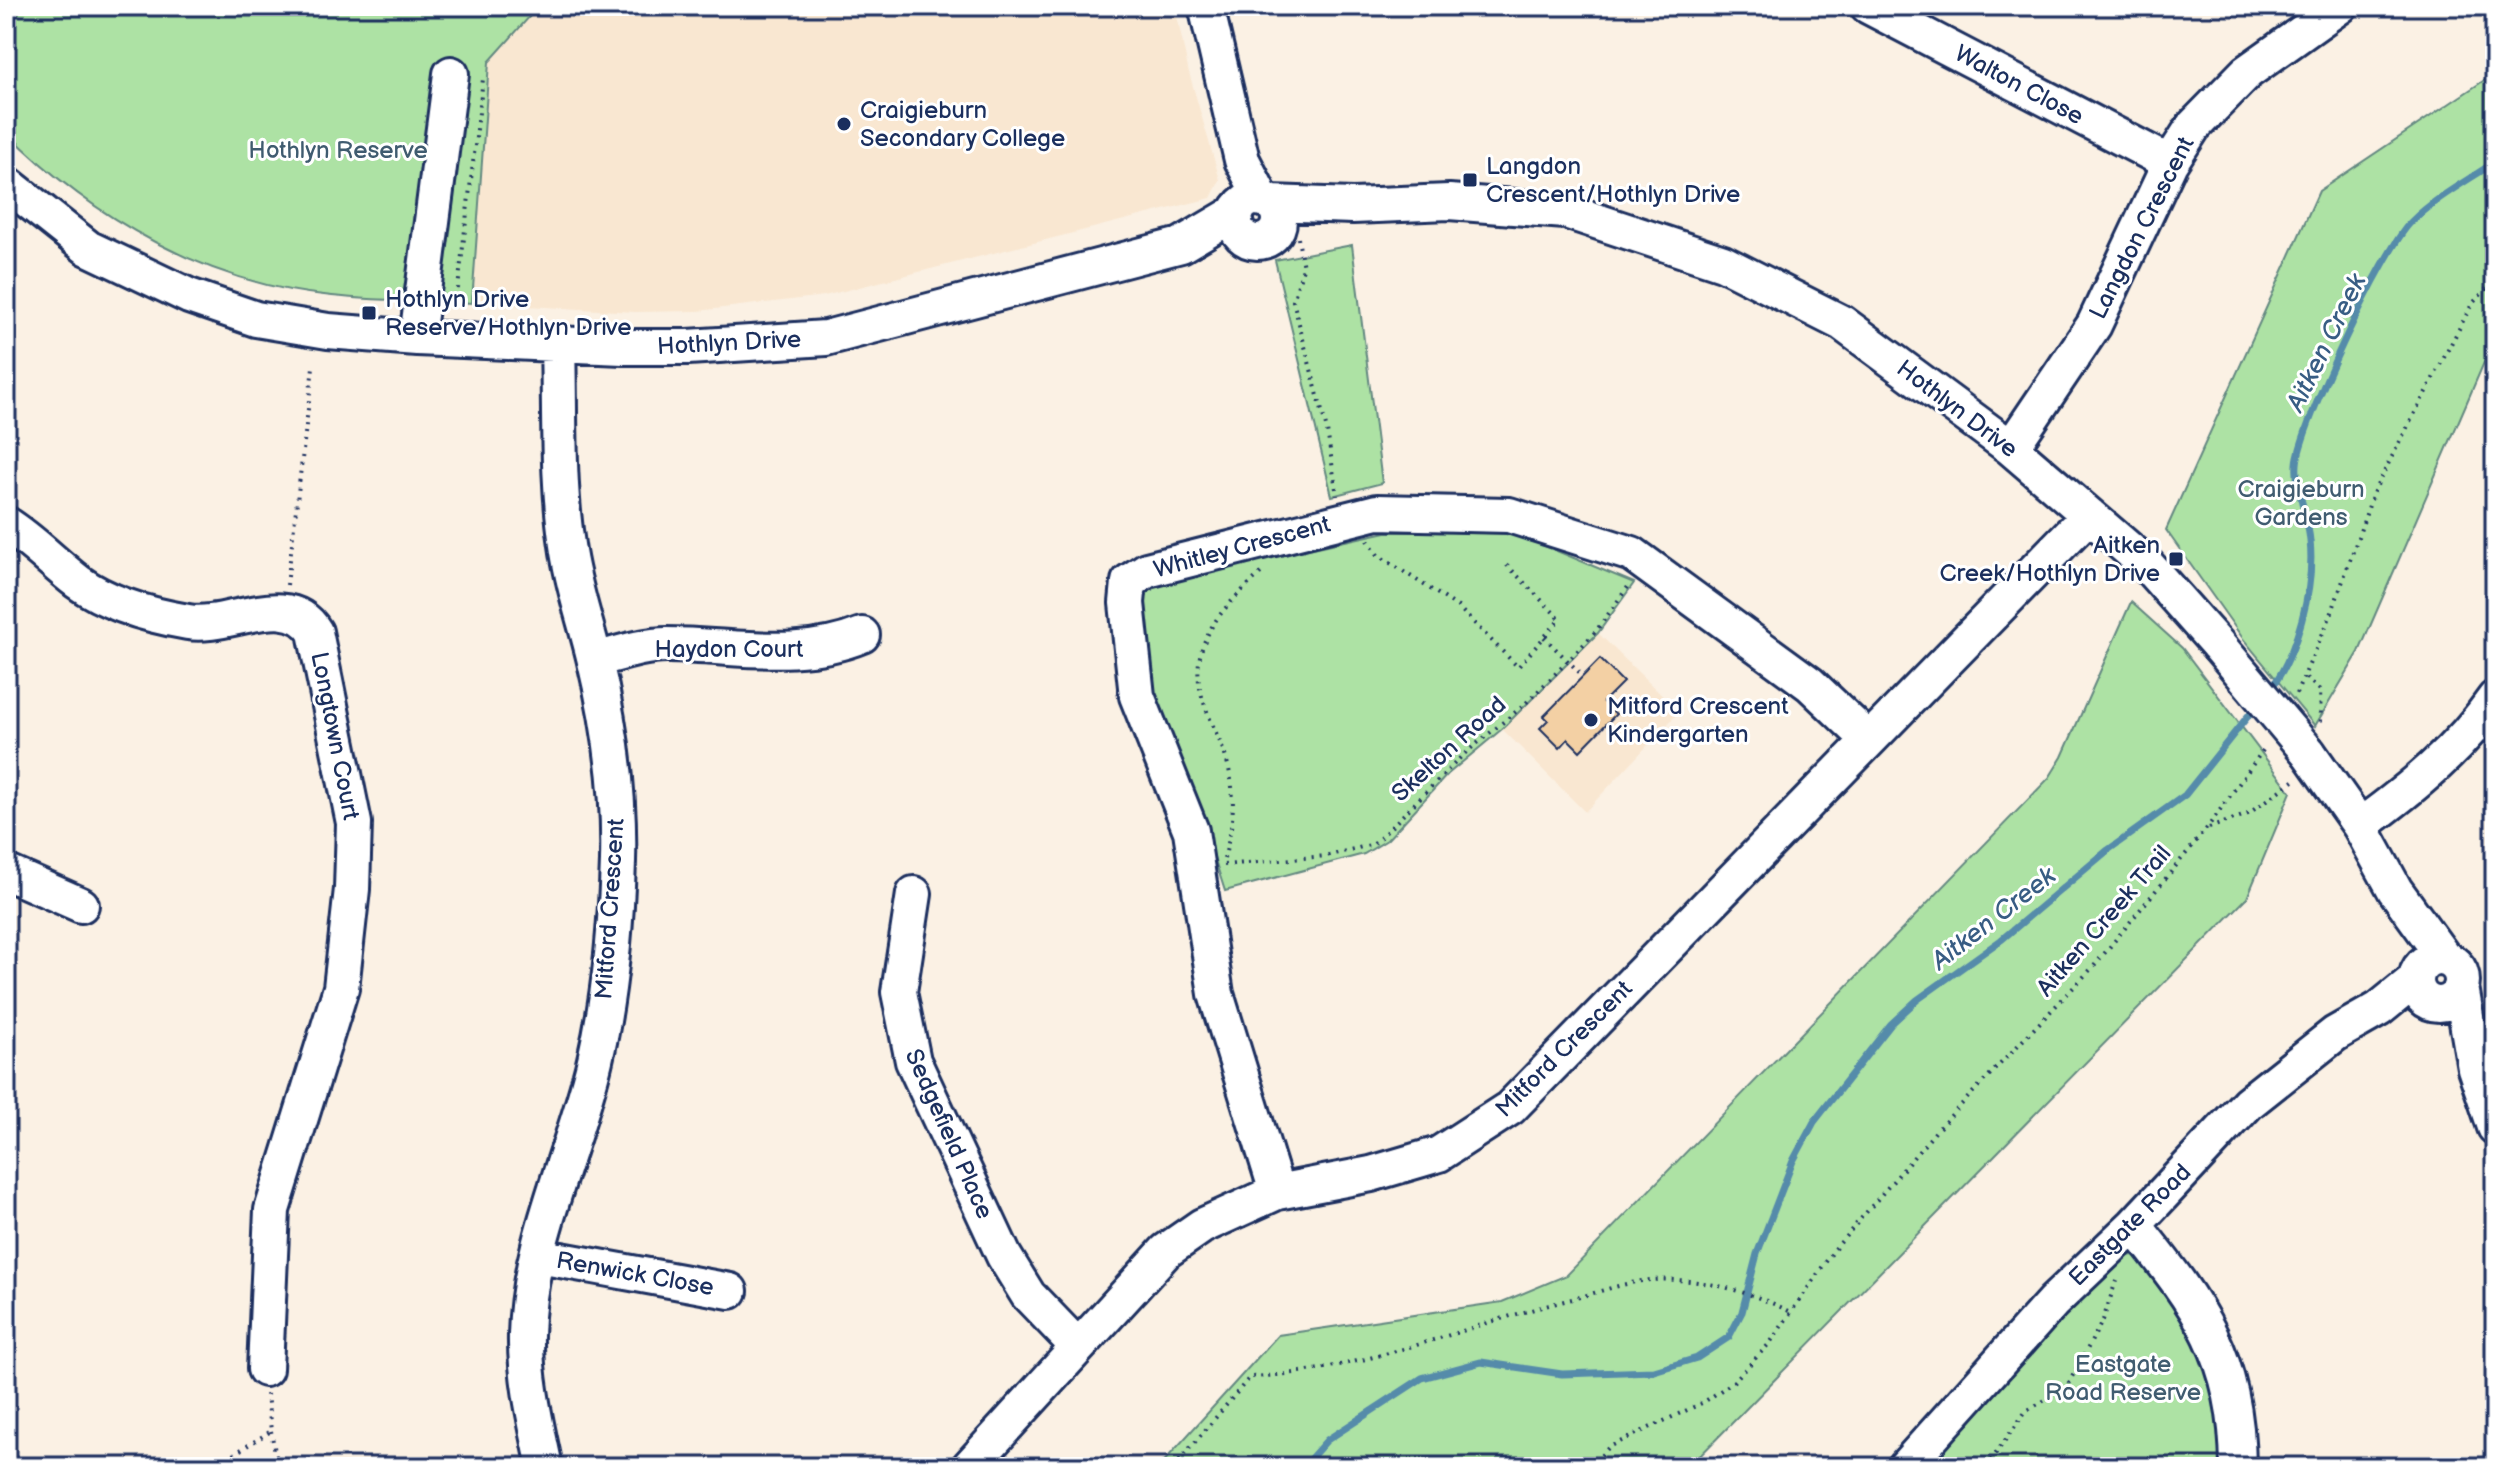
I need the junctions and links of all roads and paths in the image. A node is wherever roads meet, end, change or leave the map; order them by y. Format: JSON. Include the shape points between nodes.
{"nodes":[{"id":1,"x":1206,"y":6,"type":"edge"},
{"id":2,"x":1868,"y":6,"type":"edge"},
{"id":3,"x":2340,"y":6,"type":"edge"},
{"id":4,"x":467,"y":77,"type":"joint"},
{"id":5,"x":2170,"y":163,"type":"junction"},
{"id":6,"x":6,"y":183,"type":"edge"},
{"id":7,"x":1262,"y":218,"type":"junction"},
{"id":8,"x":2495,"y":280,"type":"edge"},
{"id":9,"x":456,"y":305,"type":"dead end"},
{"id":10,"x":417,"y":338,"type":"junction"},
{"id":11,"x":558,"y":346,"type":"junction"},
{"id":12,"x":313,"y":367,"type":"dead end"},
{"id":13,"x":2011,"y":448,"type":"junction"},
{"id":14,"x":1337,"y":497,"type":"dead end"},
{"id":15,"x":2089,"y":515,"type":"junction"},
{"id":16,"x":6,"y":524,"type":"edge"},
{"id":17,"x":1365,"y":533,"type":"dead end"},
{"id":18,"x":1503,"y":561,"type":"dead end"},
{"id":19,"x":1645,"y":562,"type":"junction"},
{"id":20,"x":1266,"y":568,"type":"dead end"},
{"id":21,"x":287,"y":587,"type":"dead end"},
{"id":22,"x":862,"y":635,"type":"dead end"},
{"id":23,"x":1544,"y":637,"type":"junction"},
{"id":24,"x":595,"y":660,"type":"junction"},
{"id":25,"x":1568,"y":661,"type":"junction"},
{"id":26,"x":1583,"y":676,"type":"dead end"},
{"id":27,"x":2306,"y":678,"type":"junction"},
{"id":28,"x":2495,"y":698,"type":"edge"},
{"id":29,"x":2292,"y":701,"type":"dead end"},
{"id":30,"x":2323,"y":715,"type":"dead end"},
{"id":31,"x":2271,"y":737,"type":"dead end"},
{"id":32,"x":1869,"y":740,"type":"junction"},
{"id":33,"x":2303,"y":765,"type":"junction"},
{"id":34,"x":2360,"y":826,"type":"junction"},
{"id":35,"x":2207,"y":828,"type":"junction"},
{"id":36,"x":6,"y":872,"type":"edge"},
{"id":37,"x":914,"y":894,"type":"dead end"},
{"id":38,"x":81,"y":905,"type":"dead end"},
{"id":39,"x":2433,"y":984,"type":"junction"},
{"id":40,"x":2495,"y":1127,"type":"edge"},
{"id":41,"x":1277,"y":1192,"type":"junction"},
{"id":42,"x":2134,"y":1225,"type":"junction"},
{"id":43,"x":539,"y":1256,"type":"junction"},
{"id":44,"x":2119,"y":1273,"type":"dead end"},
{"id":45,"x":730,"y":1291,"type":"dead end"},
{"id":46,"x":1791,"y":1312,"type":"junction"},
{"id":47,"x":1078,"y":1347,"type":"junction"},
{"id":48,"x":265,"y":1369,"type":"joint"},
{"id":49,"x":271,"y":1431,"type":"junction"},
{"id":50,"x":276,"y":1466,"type":"edge"},
{"id":51,"x":213,"y":1467,"type":"edge"},
{"id":52,"x":545,"y":1467,"type":"edge"},
{"id":53,"x":969,"y":1467,"type":"edge"},
{"id":54,"x":1174,"y":1467,"type":"edge"},
{"id":55,"x":1590,"y":1467,"type":"edge"},
{"id":56,"x":1905,"y":1467,"type":"edge"},
{"id":57,"x":1986,"y":1467,"type":"edge"},
{"id":58,"x":2238,"y":1467,"type":"edge"}],
"edges":[{"from":1,"to":7,"type":"street","via":[[1242,160]]},
{"from":2,"to":5,"type":"street","name":"Walton Close"},
{"from":3,"to":5,"type":"street","name":"Langdon Crescent","via":[[2247,72],[2193,127]]},
{"from":4,"to":9,"type":"path"},
{"from":4,"to":10,"type":"street"},
{"from":5,"to":13,"type":"street","name":"Langdon Crescent","via":[[2094,325]]},
{"from":6,"to":10,"type":"street","name":"Hothlyn Drive","via":[[88,248],[189,296],[256,319]]},
{"from":7,"to":11,"type":"street","name":"Hothlyn Drive","via":[[1191,242],[826,338],[688,347]]},
{"from":7,"to":13,"type":"street","name":"Hothlyn Drive","via":[[1353,206],[1449,202],[1566,211],[1723,263],[1842,323]]},
{"from":7,"to":14,"type":"path","via":[[1303,268],[1293,301],[1327,430]]},
{"from":8,"to":27,"type":"path","via":[[2472,304],[2374,491]]},
{"from":10,"to":11,"type":"street","name":"Hothlyn Drive"},
{"from":11,"to":24,"type":"street","name":"Mitford Crescent","via":[[567,546]]},
{"from":12,"to":21,"type":"path"},
{"from":13,"to":15,"type":"street","name":"Hothlyn Drive"},
{"from":15,"to":32,"type":"street","name":"Mitford Crescent"},
{"from":15,"to":33,"type":"street","name":"Hothlyn Drive","bridge":true,"via":[[2147,565],[2218,645]]},
{"from":16,"to":48,"type":"street","name":"Longtown Court","via":[[35,542],[80,583],[131,607],[192,623],[294,612],[315,632],[354,823],[352,889],[341,988],[272,1210]]},
{"from":17,"to":23,"type":"path","via":[[1373,550],[1458,607],[1518,667]]},
{"from":18,"to":23,"type":"path","via":[[1560,619]]},
{"from":19,"to":25,"type":"path","name":"Skelton Road"},
{"from":19,"to":32,"type":"street","name":"Whitley Crescent","via":[[1810,684]]},
{"from":19,"to":41,"type":"street","name":"Whitley Crescent","via":[[1522,517],[1397,510],[1147,570],[1129,582],[1137,696],[1191,831],[1216,994]]},
{"from":20,"to":25,"type":"path","name":"Skelton Road","via":[[1217,620],[1199,662],[1204,706],[1230,773],[1233,822],[1222,865],[1326,856],[1374,844]]},
{"from":22,"to":24,"type":"street","name":"Haydon Court","via":[[832,648],[804,651],[663,645]]},
{"from":23,"to":25,"type":"path"},
{"from":24,"to":43,"type":"street","name":"Mitford Crescent","via":[[616,781],[618,861],[607,986],[596,1060],[553,1193]]},
{"from":25,"to":26,"type":"path"},
{"from":27,"to":29,"type":"path"},
{"from":27,"to":30,"type":"path","via":[[2320,690]]},
{"from":28,"to":34,"type":"street","via":[[2442,762]]},
{"from":31,"to":35,"type":"path","name":"Aitken Creek Trail"},
{"from":32,"to":41,"type":"street","name":"Mitford Crescent","via":[[1510,1108],[1439,1154]]},
{"from":33,"to":34,"type":"street","name":"Hothlyn Drive"},
{"from":33,"to":35,"type":"path","via":[[2248,814]]},
{"from":34,"to":39,"type":"street","name":"Hothlyn Drive","via":[[2395,890]]},
{"from":35,"to":46,"type":"path","name":"Aitken Creek Trail","via":[[2094,966],[1925,1143],[1834,1250]]},
{"from":36,"to":38,"type":"street"},
{"from":37,"to":47,"type":"street","name":"Sedgefield Place","via":[[899,992],[913,1061],[1004,1256],[1028,1295]]},
{"from":39,"to":40,"type":"street","name":"Hothlyn Drive","via":[[2475,1068]]},
{"from":39,"to":42,"type":"street","name":"Eastgate Road","via":[[2335,1034],[2248,1103]]},
{"from":41,"to":47,"type":"street","name":"Mitford Crescent","via":[[1202,1226],[1166,1251]]},
{"from":42,"to":56,"type":"street","name":"Eastgate Road","via":[[2053,1302]]},
{"from":42,"to":58,"type":"street","via":[[2187,1291],[2213,1335],[2230,1381]]},
{"from":43,"to":45,"type":"street","name":"Renwick Close"},
{"from":43,"to":52,"type":"street","name":"Mitford Crescent","via":[[526,1334]]},
{"from":44,"to":57,"type":"path","via":[[2103,1320],[2066,1388],[2026,1411]]},
{"from":46,"to":54,"type":"path","via":[[1738,1290],[1650,1280],[1530,1310],[1372,1360],[1301,1375],[1250,1377]]},
{"from":46,"to":55,"type":"path","name":"Aitken Creek Trail","via":[[1733,1382],[1704,1402],[1609,1447]]},
{"from":47,"to":53,"type":"street","name":"Mitford Crescent"},
{"from":48,"to":49,"type":"path"},
{"from":49,"to":50,"type":"path"},
{"from":49,"to":51,"type":"path"}]}
